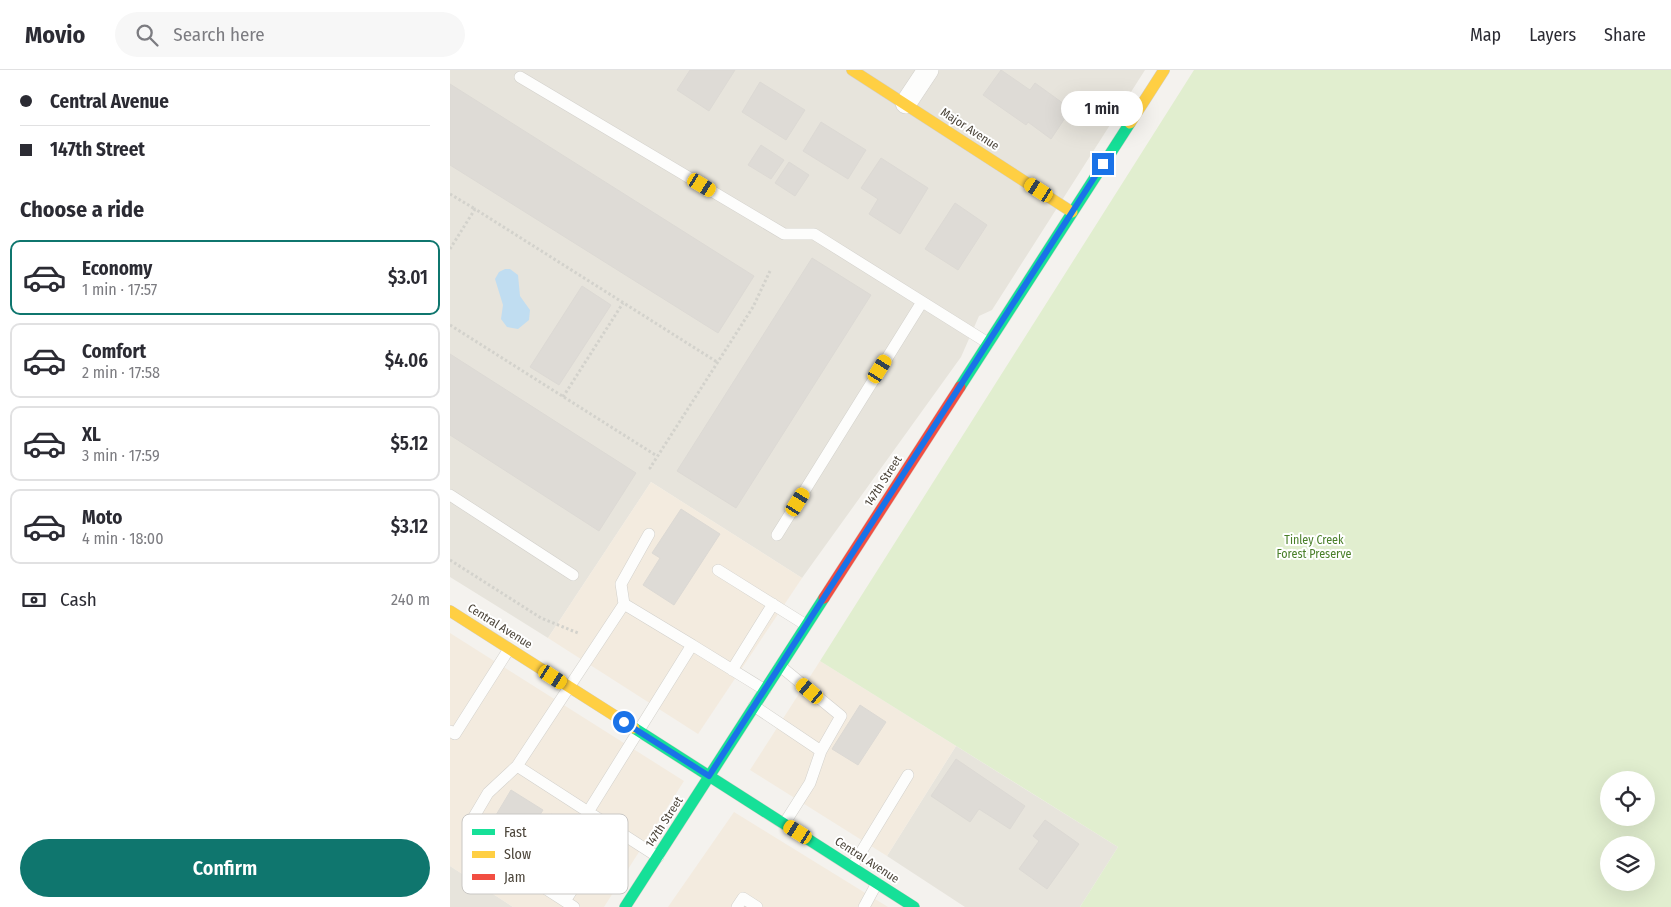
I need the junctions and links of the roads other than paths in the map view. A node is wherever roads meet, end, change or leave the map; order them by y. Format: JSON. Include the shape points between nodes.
{"nodes":[{"id":1,"x":852,"y":70,"type":"edge"},
{"id":2,"x":928,"y":70,"type":"edge"},
{"id":3,"x":1164,"y":70,"type":"edge"},
{"id":4,"x":520,"y":77,"type":"dead end"},
{"id":5,"x":906,"y":104,"type":"junction"},
{"id":6,"x":1072,"y":212,"type":"junction"},
{"id":7,"x":922,"y":302,"type":"junction"},
{"id":8,"x":988,"y":343,"type":"junction"},
{"id":9,"x":450,"y":496,"type":"edge"},
{"id":10,"x":648,"y":534,"type":"dead end"},
{"id":11,"x":777,"y":535,"type":"dead end"},
{"id":12,"x":718,"y":570,"type":"dead end"},
{"id":13,"x":573,"y":575,"type":"dead end"},
{"id":14,"x":624,"y":604,"type":"junction"},
{"id":15,"x":773,"y":604,"type":"junction"},
{"id":16,"x":450,"y":611,"type":"edge"},
{"id":17,"x":806,"y":626,"type":"junction"},
{"id":18,"x":692,"y":645,"type":"junction"},
{"id":19,"x":509,"y":649,"type":"junction"},
{"id":20,"x":780,"y":666,"type":"junction"},
{"id":21,"x":732,"y":670,"type":"junction"},
{"id":22,"x":570,"y":687,"type":"junction"},
{"id":23,"x":764,"y":690,"type":"junction"},
{"id":24,"x":754,"y":706,"type":"junction"},
{"id":25,"x":638,"y":731,"type":"junction"},
{"id":26,"x":452,"y":736,"type":"edge"},
{"id":27,"x":821,"y":751,"type":"junction"},
{"id":28,"x":517,"y":766,"type":"junction"},
{"id":29,"x":908,"y":775,"type":"dead end"},
{"id":30,"x":709,"y":776,"type":"junction"},
{"id":31,"x":588,"y":812,"type":"junction"},
{"id":32,"x":476,"y":814,"type":"edge"},
{"id":33,"x":591,"y":814,"type":"edge"},
{"id":34,"x":784,"y":824,"type":"junction"},
{"id":35,"x":628,"y":838,"type":"edge"},
{"id":36,"x":658,"y":857,"type":"junction"},
{"id":37,"x":852,"y":867,"type":"junction"},
{"id":38,"x":878,"y":884,"type":"junction"},
{"id":39,"x":554,"y":894,"type":"edge"},
{"id":40,"x":570,"y":904,"type":"edge"},
{"id":41,"x":626,"y":907,"type":"edge"},
{"id":42,"x":737,"y":907,"type":"edge"},
{"id":43,"x":757,"y":907,"type":"edge"},
{"id":44,"x":864,"y":907,"type":"edge"},
{"id":45,"x":914,"y":907,"type":"edge"}],
"edges":[{"from":1,"to":5,"type":"main road","name":"Major Avenue"},
{"from":2,"to":5,"type":"street"},
{"from":3,"to":6,"type":"main road","name":"147th Street"},
{"from":4,"to":7,"type":"lane","via":[[784,234],[814,234]]},
{"from":5,"to":6,"type":"main road","name":"Major Avenue"},
{"from":6,"to":8,"type":"main road","name":"147th Street"},
{"from":7,"to":8,"type":"lane"},
{"from":7,"to":11,"type":"lane"},
{"from":8,"to":17,"type":"main road","name":"147th Street"},
{"from":9,"to":13,"type":"lane"},
{"from":10,"to":14,"type":"lane","via":[[621,584]]},
{"from":12,"to":15,"type":"lane"},
{"from":14,"to":18,"type":"lane"},
{"from":14,"to":22,"type":"lane"},
{"from":15,"to":17,"type":"lane"},
{"from":15,"to":21,"type":"lane"},
{"from":16,"to":19,"type":"main road","name":"Central Avenue"},
{"from":17,"to":20,"type":"main road","name":"147th Street"},
{"from":18,"to":21,"type":"lane"},
{"from":18,"to":25,"type":"lane"},
{"from":19,"to":22,"type":"main road","name":"Central Avenue"},
{"from":19,"to":26,"type":"lane"},
{"from":20,"to":23,"type":"main road","name":"147th Street"},
{"from":20,"to":27,"type":"lane","via":[[841,716]]},
{"from":21,"to":23,"type":"lane"},
{"from":22,"to":25,"type":"main road","name":"Central Avenue"},
{"from":22,"to":28,"type":"lane"},
{"from":23,"to":24,"type":"main road","name":"147th Street"},
{"from":24,"to":27,"type":"lane"},
{"from":24,"to":30,"type":"main road","name":"147th Street"},
{"from":25,"to":30,"type":"main road","name":"Central Avenue"},
{"from":25,"to":31,"type":"lane"},
{"from":27,"to":34,"type":"lane","via":[[810,783]]},
{"from":28,"to":31,"type":"lane"},
{"from":28,"to":32,"type":"lane","via":[[488,793]]},
{"from":29,"to":37,"type":"lane"},
{"from":30,"to":34,"type":"main road","name":"Central Avenue"},
{"from":30,"to":36,"type":"main road","name":"147th Street"},
{"from":31,"to":33,"type":"lane"},
{"from":34,"to":37,"type":"main road","name":"Central Avenue"},
{"from":35,"to":36,"type":"lane"},
{"from":36,"to":41,"type":"main road","name":"147th Street"},
{"from":37,"to":38,"type":"main road","name":"Central Avenue"},
{"from":38,"to":44,"type":"lane"},
{"from":38,"to":45,"type":"main road","name":"Central Avenue"},
{"from":39,"to":40,"type":"lane"},
{"from":42,"to":43,"type":"lane","via":[[743,898]]}]}
